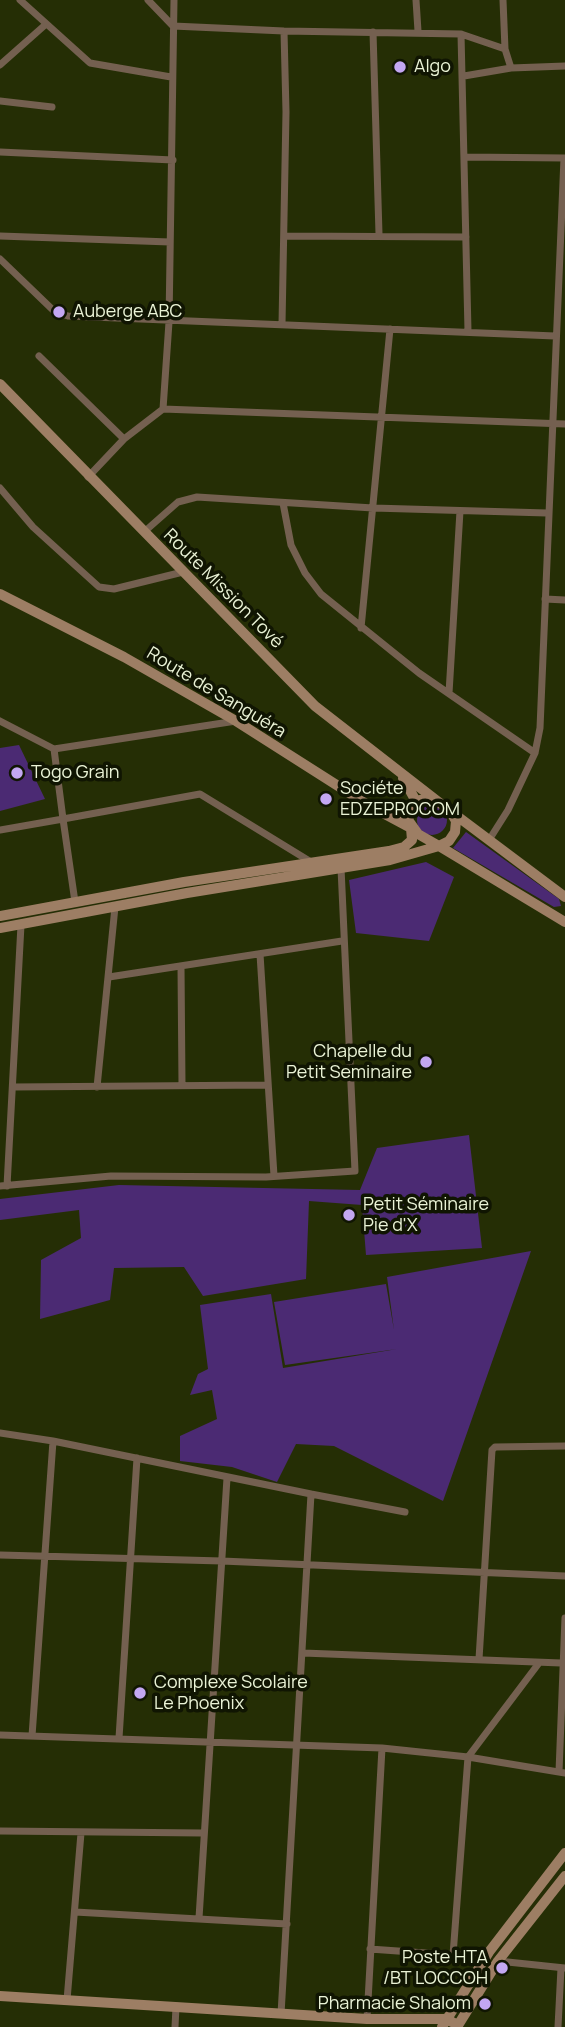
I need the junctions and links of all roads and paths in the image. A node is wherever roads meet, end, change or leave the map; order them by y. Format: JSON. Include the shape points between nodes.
{"nodes":[{"id":1,"x":20,"y":0,"type":"edge"},
{"id":2,"x":148,"y":0,"type":"edge"},
{"id":3,"x":174,"y":0,"type":"edge"},
{"id":4,"x":416,"y":0,"type":"edge"},
{"id":5,"x":503,"y":0,"type":"edge"},
{"id":6,"x":44,"y":25,"type":"junction"},
{"id":7,"x":173,"y":26,"type":"junction"},
{"id":8,"x":418,"y":31,"type":"junction"},
{"id":9,"x":284,"y":32,"type":"junction"},
{"id":10,"x":373,"y":32,"type":"junction"},
{"id":11,"x":461,"y":34,"type":"junction"},
{"id":12,"x":505,"y":49,"type":"junction"},
{"id":13,"x":0,"y":65,"type":"edge"},
{"id":14,"x":565,"y":66,"type":"edge"},
{"id":15,"x":511,"y":68,"type":"junction"},
{"id":16,"x":464,"y":76,"type":"junction"},
{"id":17,"x":172,"y":77,"type":"junction"},
{"id":18,"x":0,"y":102,"type":"edge"},
{"id":19,"x":52,"y":107,"type":"dead end"},
{"id":20,"x":0,"y":152,"type":"edge"},
{"id":21,"x":464,"y":157,"type":"junction"},
{"id":22,"x":565,"y":158,"type":"edge"},
{"id":23,"x":173,"y":160,"type":"junction"},
{"id":24,"x":564,"y":227,"type":"edge"},
{"id":25,"x":379,"y":234,"type":"junction"},
{"id":26,"x":0,"y":236,"type":"edge"},
{"id":27,"x":285,"y":236,"type":"junction"},
{"id":28,"x":466,"y":237,"type":"junction"},
{"id":29,"x":170,"y":242,"type":"junction"},
{"id":30,"x":0,"y":259,"type":"edge"},
{"id":31,"x":169,"y":322,"type":"junction"},
{"id":32,"x":282,"y":324,"type":"junction"},
{"id":33,"x":390,"y":329,"type":"junction"},
{"id":34,"x":468,"y":331,"type":"junction"},
{"id":35,"x":555,"y":336,"type":"junction"},
{"id":36,"x":39,"y":356,"type":"dead end"},
{"id":37,"x":0,"y":384,"type":"edge"},
{"id":38,"x":163,"y":409,"type":"junction"},
{"id":39,"x":384,"y":417,"type":"junction"},
{"id":40,"x":552,"y":423,"type":"junction"},
{"id":41,"x":565,"y":424,"type":"edge"},
{"id":42,"x":124,"y":439,"type":"junction"},
{"id":43,"x":89,"y":477,"type":"junction"},
{"id":44,"x":0,"y":488,"type":"edge"},
{"id":45,"x":283,"y":503,"type":"junction"},
{"id":46,"x":373,"y":508,"type":"junction"},
{"id":47,"x":460,"y":512,"type":"junction"},
{"id":48,"x":547,"y":513,"type":"junction"},
{"id":49,"x":144,"y":532,"type":"junction"},
{"id":50,"x":183,"y":572,"type":"junction"},
{"id":51,"x":0,"y":594,"type":"edge"},
{"id":52,"x":545,"y":599,"type":"junction"},
{"id":53,"x":565,"y":600,"type":"edge"},
{"id":54,"x":361,"y":628,"type":"junction"},
{"id":55,"x":449,"y":693,"type":"junction"},
{"id":56,"x":0,"y":721,"type":"edge"},
{"id":57,"x":236,"y":721,"type":"junction"},
{"id":58,"x":54,"y":749,"type":"junction"},
{"id":59,"x":535,"y":753,"type":"junction"},
{"id":60,"x":395,"y":766,"type":"junction"},
{"id":61,"x":437,"y":801,"type":"junction"},
{"id":62,"x":415,"y":803,"type":"junction"},
{"id":63,"x":368,"y":805,"type":"junction"},
{"id":64,"x":450,"y":811,"type":"junction"},
{"id":65,"x":409,"y":813,"type":"junction"},
{"id":66,"x":63,"y":819,"type":"junction"},
{"id":67,"x":411,"y":828,"type":"junction"},
{"id":68,"x":0,"y":830,"type":"edge"},
{"id":69,"x":489,"y":841,"type":"junction"},
{"id":70,"x":439,"y":845,"type":"junction"},
{"id":71,"x":311,"y":862,"type":"junction"},
{"id":72,"x":341,"y":868,"type":"junction"},
{"id":73,"x":565,"y":897,"type":"edge"},
{"id":74,"x":75,"y":902,"type":"junction"},
{"id":75,"x":115,"y":908,"type":"junction"},
{"id":76,"x":78,"y":914,"type":"junction"},
{"id":77,"x":0,"y":916,"type":"edge"},
{"id":78,"x":565,"y":922,"type":"edge"},
{"id":79,"x":21,"y":925,"type":"junction"},
{"id":80,"x":0,"y":928,"type":"edge"},
{"id":81,"x":342,"y":941,"type":"junction"},
{"id":82,"x":260,"y":954,"type":"junction"},
{"id":83,"x":181,"y":966,"type":"junction"},
{"id":84,"x":109,"y":977,"type":"junction"},
{"id":85,"x":182,"y":1085,"type":"junction"},
{"id":86,"x":267,"y":1085,"type":"junction"},
{"id":87,"x":13,"y":1087,"type":"junction"},
{"id":88,"x":97,"y":1087,"type":"junction"},
{"id":89,"x":274,"y":1176,"type":"junction"},
{"id":90,"x":4,"y":1186,"type":"edge"},
{"id":91,"x":0,"y":1433,"type":"edge"},
{"id":92,"x":53,"y":1441,"type":"junction"},
{"id":93,"x":565,"y":1446,"type":"edge"},
{"id":94,"x":137,"y":1458,"type":"junction"},
{"id":95,"x":228,"y":1478,"type":"junction"},
{"id":96,"x":310,"y":1494,"type":"junction"},
{"id":97,"x":405,"y":1512,"type":"dead end"},
{"id":98,"x":0,"y":1555,"type":"edge"},
{"id":99,"x":43,"y":1556,"type":"junction"},
{"id":100,"x":130,"y":1559,"type":"junction"},
{"id":101,"x":222,"y":1561,"type":"junction"},
{"id":102,"x":308,"y":1567,"type":"junction"},
{"id":103,"x":484,"y":1574,"type":"junction"},
{"id":104,"x":565,"y":1576,"type":"edge"},
{"id":105,"x":565,"y":1618,"type":"edge"},
{"id":106,"x":303,"y":1653,"type":"junction"},
{"id":107,"x":479,"y":1659,"type":"junction"},
{"id":108,"x":539,"y":1663,"type":"junction"},
{"id":109,"x":561,"y":1663,"type":"junction"},
{"id":110,"x":0,"y":1734,"type":"edge"},
{"id":111,"x":32,"y":1736,"type":"junction"},
{"id":112,"x":119,"y":1738,"type":"junction"},
{"id":113,"x":210,"y":1742,"type":"junction"},
{"id":114,"x":296,"y":1745,"type":"junction"},
{"id":115,"x":382,"y":1748,"type":"junction"},
{"id":116,"x":468,"y":1757,"type":"junction"},
{"id":117,"x":562,"y":1773,"type":"edge"},
{"id":118,"x":0,"y":1831,"type":"edge"},
{"id":119,"x":81,"y":1833,"type":"junction"},
{"id":120,"x":203,"y":1833,"type":"junction"},
{"id":121,"x":565,"y":1853,"type":"edge"},
{"id":122,"x":565,"y":1876,"type":"edge"},
{"id":123,"x":75,"y":1912,"type":"junction"},
{"id":124,"x":199,"y":1918,"type":"junction"},
{"id":125,"x":287,"y":1924,"type":"junction"},
{"id":126,"x":370,"y":1949,"type":"junction"},
{"id":127,"x":489,"y":1952,"type":"junction"},
{"id":128,"x":453,"y":1955,"type":"junction"},
{"id":129,"x":498,"y":1961,"type":"junction"},
{"id":130,"x":563,"y":1968,"type":"edge"},
{"id":131,"x":0,"y":1996,"type":"edge"},
{"id":132,"x":67,"y":2000,"type":"junction"},
{"id":133,"x":176,"y":2007,"type":"junction"},
{"id":134,"x":281,"y":2014,"type":"junction"},
{"id":135,"x":367,"y":2019,"type":"junction"},
{"id":136,"x":444,"y":2023,"type":"edge"},
{"id":137,"x":458,"y":2026,"type":"edge"},
{"id":138,"x":175,"y":2027,"type":"edge"},
{"id":139,"x":558,"y":2027,"type":"edge"}],
"edges":[{"from":1,"to":6,"type":"street"},
{"from":2,"to":7,"type":"street"},
{"from":3,"to":7,"type":"street"},
{"from":4,"to":8,"type":"street"},
{"from":5,"to":12,"type":"street"},
{"from":6,"to":13,"type":"street"},
{"from":6,"to":17,"type":"street","via":[[90,63]]},
{"from":7,"to":9,"type":"street"},
{"from":7,"to":17,"type":"street"},
{"from":8,"to":10,"type":"street"},
{"from":8,"to":11,"type":"street"},
{"from":9,"to":10,"type":"street"},
{"from":9,"to":27,"type":"street"},
{"from":10,"to":25,"type":"street"},
{"from":11,"to":12,"type":"street"},
{"from":11,"to":16,"type":"street"},
{"from":12,"to":15,"type":"street"},
{"from":14,"to":15,"type":"street"},
{"from":15,"to":16,"type":"street"},
{"from":16,"to":21,"type":"street"},
{"from":17,"to":23,"type":"street"},
{"from":18,"to":19,"type":"street"},
{"from":20,"to":23,"type":"street"},
{"from":21,"to":22,"type":"street"},
{"from":21,"to":28,"type":"street"},
{"from":22,"to":24,"type":"street"},
{"from":23,"to":29,"type":"street"},
{"from":24,"to":35,"type":"street"},
{"from":25,"to":27,"type":"street"},
{"from":25,"to":28,"type":"street"},
{"from":26,"to":29,"type":"street"},
{"from":27,"to":32,"type":"street"},
{"from":28,"to":34,"type":"street"},
{"from":29,"to":31,"type":"street"},
{"from":30,"to":31,"type":"street","via":[[60,314]]},
{"from":31,"to":32,"type":"street"},
{"from":31,"to":38,"type":"street"},
{"from":32,"to":33,"type":"street"},
{"from":33,"to":34,"type":"street"},
{"from":33,"to":39,"type":"street"},
{"from":34,"to":35,"type":"street"},
{"from":35,"to":40,"type":"street"},
{"from":36,"to":42,"type":"street"},
{"from":37,"to":43,"type":"street","name":"Route Mission Tové"},
{"from":38,"to":39,"type":"street"},
{"from":38,"to":42,"type":"street"},
{"from":39,"to":40,"type":"street"},
{"from":39,"to":46,"type":"street"},
{"from":40,"to":41,"type":"street"},
{"from":40,"to":48,"type":"street"},
{"from":42,"to":43,"type":"street"},
{"from":43,"to":49,"type":"street","name":"Route Mission Tové"},
{"from":44,"to":50,"type":"street","via":[[33,527],[99,587],[114,589]]},
{"from":45,"to":46,"type":"street"},
{"from":45,"to":49,"type":"street","via":[[188,498]]},
{"from":45,"to":54,"type":"street","via":[[291,545],[305,573],[321,594]]},
{"from":46,"to":47,"type":"street"},
{"from":46,"to":54,"type":"street"},
{"from":47,"to":48,"type":"street"},
{"from":47,"to":55,"type":"street"},
{"from":48,"to":52,"type":"street"},
{"from":49,"to":50,"type":"street","name":"Route Mission Tové"},
{"from":50,"to":60,"type":"street","name":"Route Mission Tové","via":[[315,706]]},
{"from":51,"to":57,"type":"street","name":"Route de Sanguéra"},
{"from":52,"to":53,"type":"street"},
{"from":52,"to":59,"type":"street"},
{"from":54,"to":55,"type":"street"},
{"from":55,"to":59,"type":"street"},
{"from":56,"to":58,"type":"street"},
{"from":57,"to":58,"type":"street"},
{"from":57,"to":63,"type":"street","name":"Route de Sanguéra"},
{"from":58,"to":66,"type":"street"},
{"from":59,"to":69,"type":"street"},
{"from":60,"to":61,"type":"street","name":"Route Mission Tové"},
{"from":60,"to":62,"type":"street"},
{"from":61,"to":62,"type":"street"},
{"from":61,"to":64,"type":"street","name":"Route Mission Tové"},
{"from":62,"to":65,"type":"street"},
{"from":63,"to":65,"type":"street","via":[[402,817],[408,818]]},
{"from":63,"to":67,"type":"street","name":"Route de Sanguéra"},
{"from":64,"to":69,"type":"street"},
{"from":64,"to":70,"type":"street","via":[[456,832],[454,838]]},
{"from":65,"to":67,"type":"street"},
{"from":66,"to":68,"type":"street"},
{"from":66,"to":71,"type":"street","via":[[201,793]]},
{"from":66,"to":74,"type":"street"},
{"from":67,"to":70,"type":"street","name":"Route de Sanguéra"},
{"from":67,"to":71,"type":"street","via":[[412,841],[404,847]]},
{"from":69,"to":73,"type":"street"},
{"from":70,"to":72,"type":"street"},
{"from":70,"to":78,"type":"street"},
{"from":71,"to":74,"type":"street"},
{"from":72,"to":75,"type":"street"},
{"from":72,"to":81,"type":"street"},
{"from":74,"to":76,"type":"street"},
{"from":74,"to":77,"type":"street"},
{"from":75,"to":76,"type":"street"},
{"from":75,"to":84,"type":"street"},
{"from":76,"to":79,"type":"street"},
{"from":79,"to":80,"type":"street"},
{"from":79,"to":87,"type":"street"},
{"from":81,"to":82,"type":"street"},
{"from":81,"to":89,"type":"street","via":[[357,1168],[350,1173]]},
{"from":82,"to":83,"type":"street"},
{"from":82,"to":86,"type":"street"},
{"from":83,"to":84,"type":"street"},
{"from":83,"to":85,"type":"street"},
{"from":84,"to":88,"type":"street"},
{"from":85,"to":86,"type":"street"},
{"from":85,"to":88,"type":"street"},
{"from":86,"to":89,"type":"street"},
{"from":87,"to":88,"type":"street"},
{"from":87,"to":90,"type":"street"},
{"from":89,"to":90,"type":"street","via":[[111,1175]]},
{"from":91,"to":92,"type":"street"},
{"from":92,"to":94,"type":"street"},
{"from":92,"to":99,"type":"street"},
{"from":93,"to":103,"type":"street","via":[[492,1450]]},
{"from":94,"to":95,"type":"street"},
{"from":94,"to":100,"type":"street"},
{"from":95,"to":96,"type":"street"},
{"from":95,"to":101,"type":"street"},
{"from":96,"to":97,"type":"street"},
{"from":96,"to":102,"type":"street"},
{"from":98,"to":99,"type":"street"},
{"from":99,"to":100,"type":"street"},
{"from":99,"to":111,"type":"street"},
{"from":100,"to":101,"type":"street"},
{"from":100,"to":112,"type":"street"},
{"from":101,"to":102,"type":"street"},
{"from":101,"to":113,"type":"street"},
{"from":102,"to":103,"type":"street"},
{"from":102,"to":106,"type":"street"},
{"from":103,"to":104,"type":"street"},
{"from":103,"to":107,"type":"street"},
{"from":105,"to":109,"type":"street"},
{"from":106,"to":107,"type":"street"},
{"from":106,"to":114,"type":"street"},
{"from":107,"to":108,"type":"street"},
{"from":108,"to":109,"type":"street"},
{"from":108,"to":116,"type":"street"},
{"from":109,"to":117,"type":"street"},
{"from":110,"to":111,"type":"street"},
{"from":111,"to":112,"type":"street"},
{"from":112,"to":113,"type":"street"},
{"from":113,"to":114,"type":"street"},
{"from":113,"to":120,"type":"street"},
{"from":114,"to":115,"type":"street"},
{"from":114,"to":125,"type":"street"},
{"from":115,"to":116,"type":"street"},
{"from":115,"to":126,"type":"street"},
{"from":116,"to":117,"type":"street"},
{"from":116,"to":128,"type":"street"},
{"from":118,"to":119,"type":"street"},
{"from":119,"to":120,"type":"street"},
{"from":119,"to":123,"type":"street"},
{"from":120,"to":124,"type":"street"},
{"from":121,"to":127,"type":"street"},
{"from":122,"to":129,"type":"street"},
{"from":123,"to":124,"type":"street"},
{"from":123,"to":132,"type":"street"},
{"from":124,"to":125,"type":"street"},
{"from":125,"to":134,"type":"street"},
{"from":126,"to":128,"type":"street"},
{"from":126,"to":135,"type":"street"},
{"from":127,"to":128,"type":"street"},
{"from":127,"to":136,"type":"street"},
{"from":129,"to":130,"type":"street"},
{"from":129,"to":137,"type":"street"},
{"from":130,"to":139,"type":"street"},
{"from":131,"to":132,"type":"street"},
{"from":132,"to":133,"type":"street"},
{"from":133,"to":134,"type":"street"},
{"from":133,"to":138,"type":"street"},
{"from":134,"to":135,"type":"street"},
{"from":135,"to":136,"type":"street"},
{"from":136,"to":137,"type":"street"}]}
